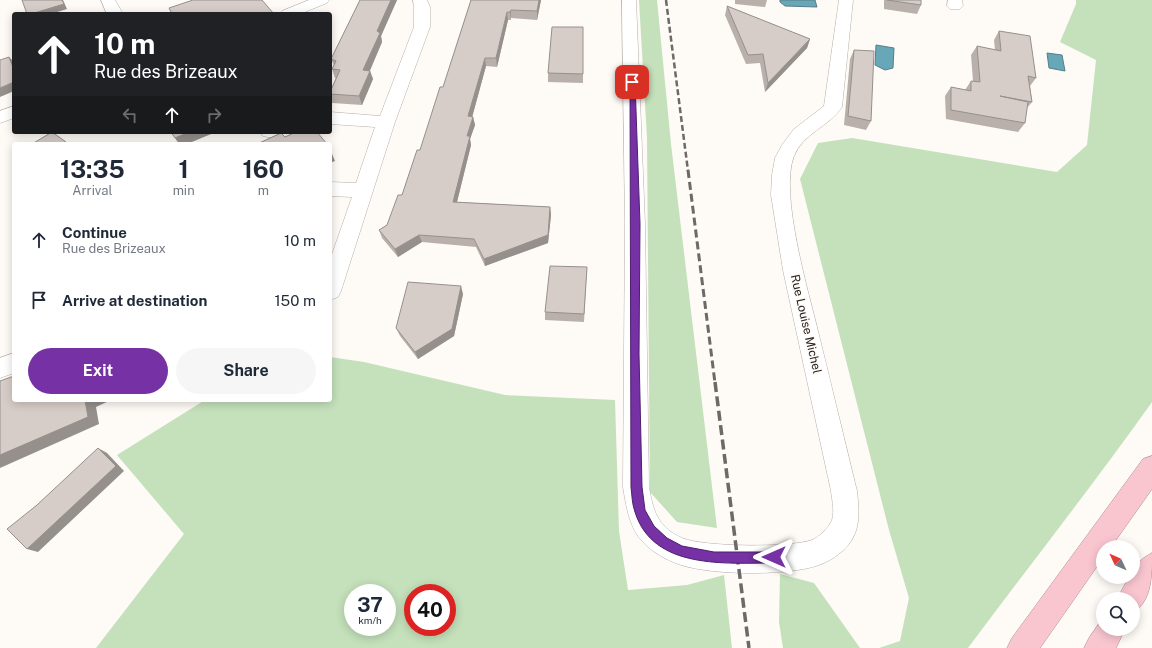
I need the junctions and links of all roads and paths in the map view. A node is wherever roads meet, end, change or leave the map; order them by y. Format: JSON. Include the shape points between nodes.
{"nodes":[{"id":1,"x":108,"y":0,"type":"edge"},
{"id":2,"x":322,"y":0,"type":"edge"},
{"id":3,"x":420,"y":0,"type":"edge"},
{"id":4,"x":629,"y":0,"type":"edge"},
{"id":5,"x":846,"y":0,"type":"edge"},
{"id":6,"x":114,"y":12,"type":"edge"},
{"id":7,"x":292,"y":12,"type":"edge"},
{"id":8,"x":12,"y":113,"type":"edge"},
{"id":9,"x":0,"y":117,"type":"edge"},
{"id":10,"x":332,"y":118,"type":"edge"},
{"id":11,"x":386,"y":122,"type":"junction"},
{"id":12,"x":332,"y":190,"type":"edge"},
{"id":13,"x":363,"y":190,"type":"junction"},
{"id":14,"x":332,"y":285,"type":"edge"},
{"id":15,"x":12,"y":364,"type":"edge"},
{"id":16,"x":0,"y":368,"type":"edge"},
{"id":17,"x":1152,"y":468,"type":"edge"},
{"id":18,"x":1152,"y":567,"type":"edge"},
{"id":19,"x":1136,"y":592,"type":"edge"},
{"id":20,"x":1107,"y":636,"type":"edge"},
{"id":21,"x":1022,"y":648,"type":"edge"},
{"id":22,"x":1099,"y":648,"type":"edge"}],
"edges":[{"from":1,"to":6,"type":"street"},
{"from":2,"to":7,"type":"street"},
{"from":3,"to":11,"type":"street","via":[[422,27]]},
{"from":4,"to":5,"type":"street","name":"Rue Louise Michel","via":[[635,224],[636,487],[640,511],[650,530],[663,542],[681,551],[714,558],[789,557],[817,552],[833,542],[844,528],[844,492],[797,286],[782,204],[781,178],[784,158],[794,140],[808,127],[827,116],[833,107]]},
{"from":8,"to":9,"type":"street"},
{"from":10,"to":11,"type":"street"},
{"from":11,"to":13,"type":"street"},
{"from":12,"to":13,"type":"street"},
{"from":13,"to":14,"type":"street"},
{"from":15,"to":16,"type":"street"},
{"from":17,"to":21,"type":"highway"},
{"from":18,"to":19,"type":"highway"},
{"from":20,"to":22,"type":"highway"}]}
